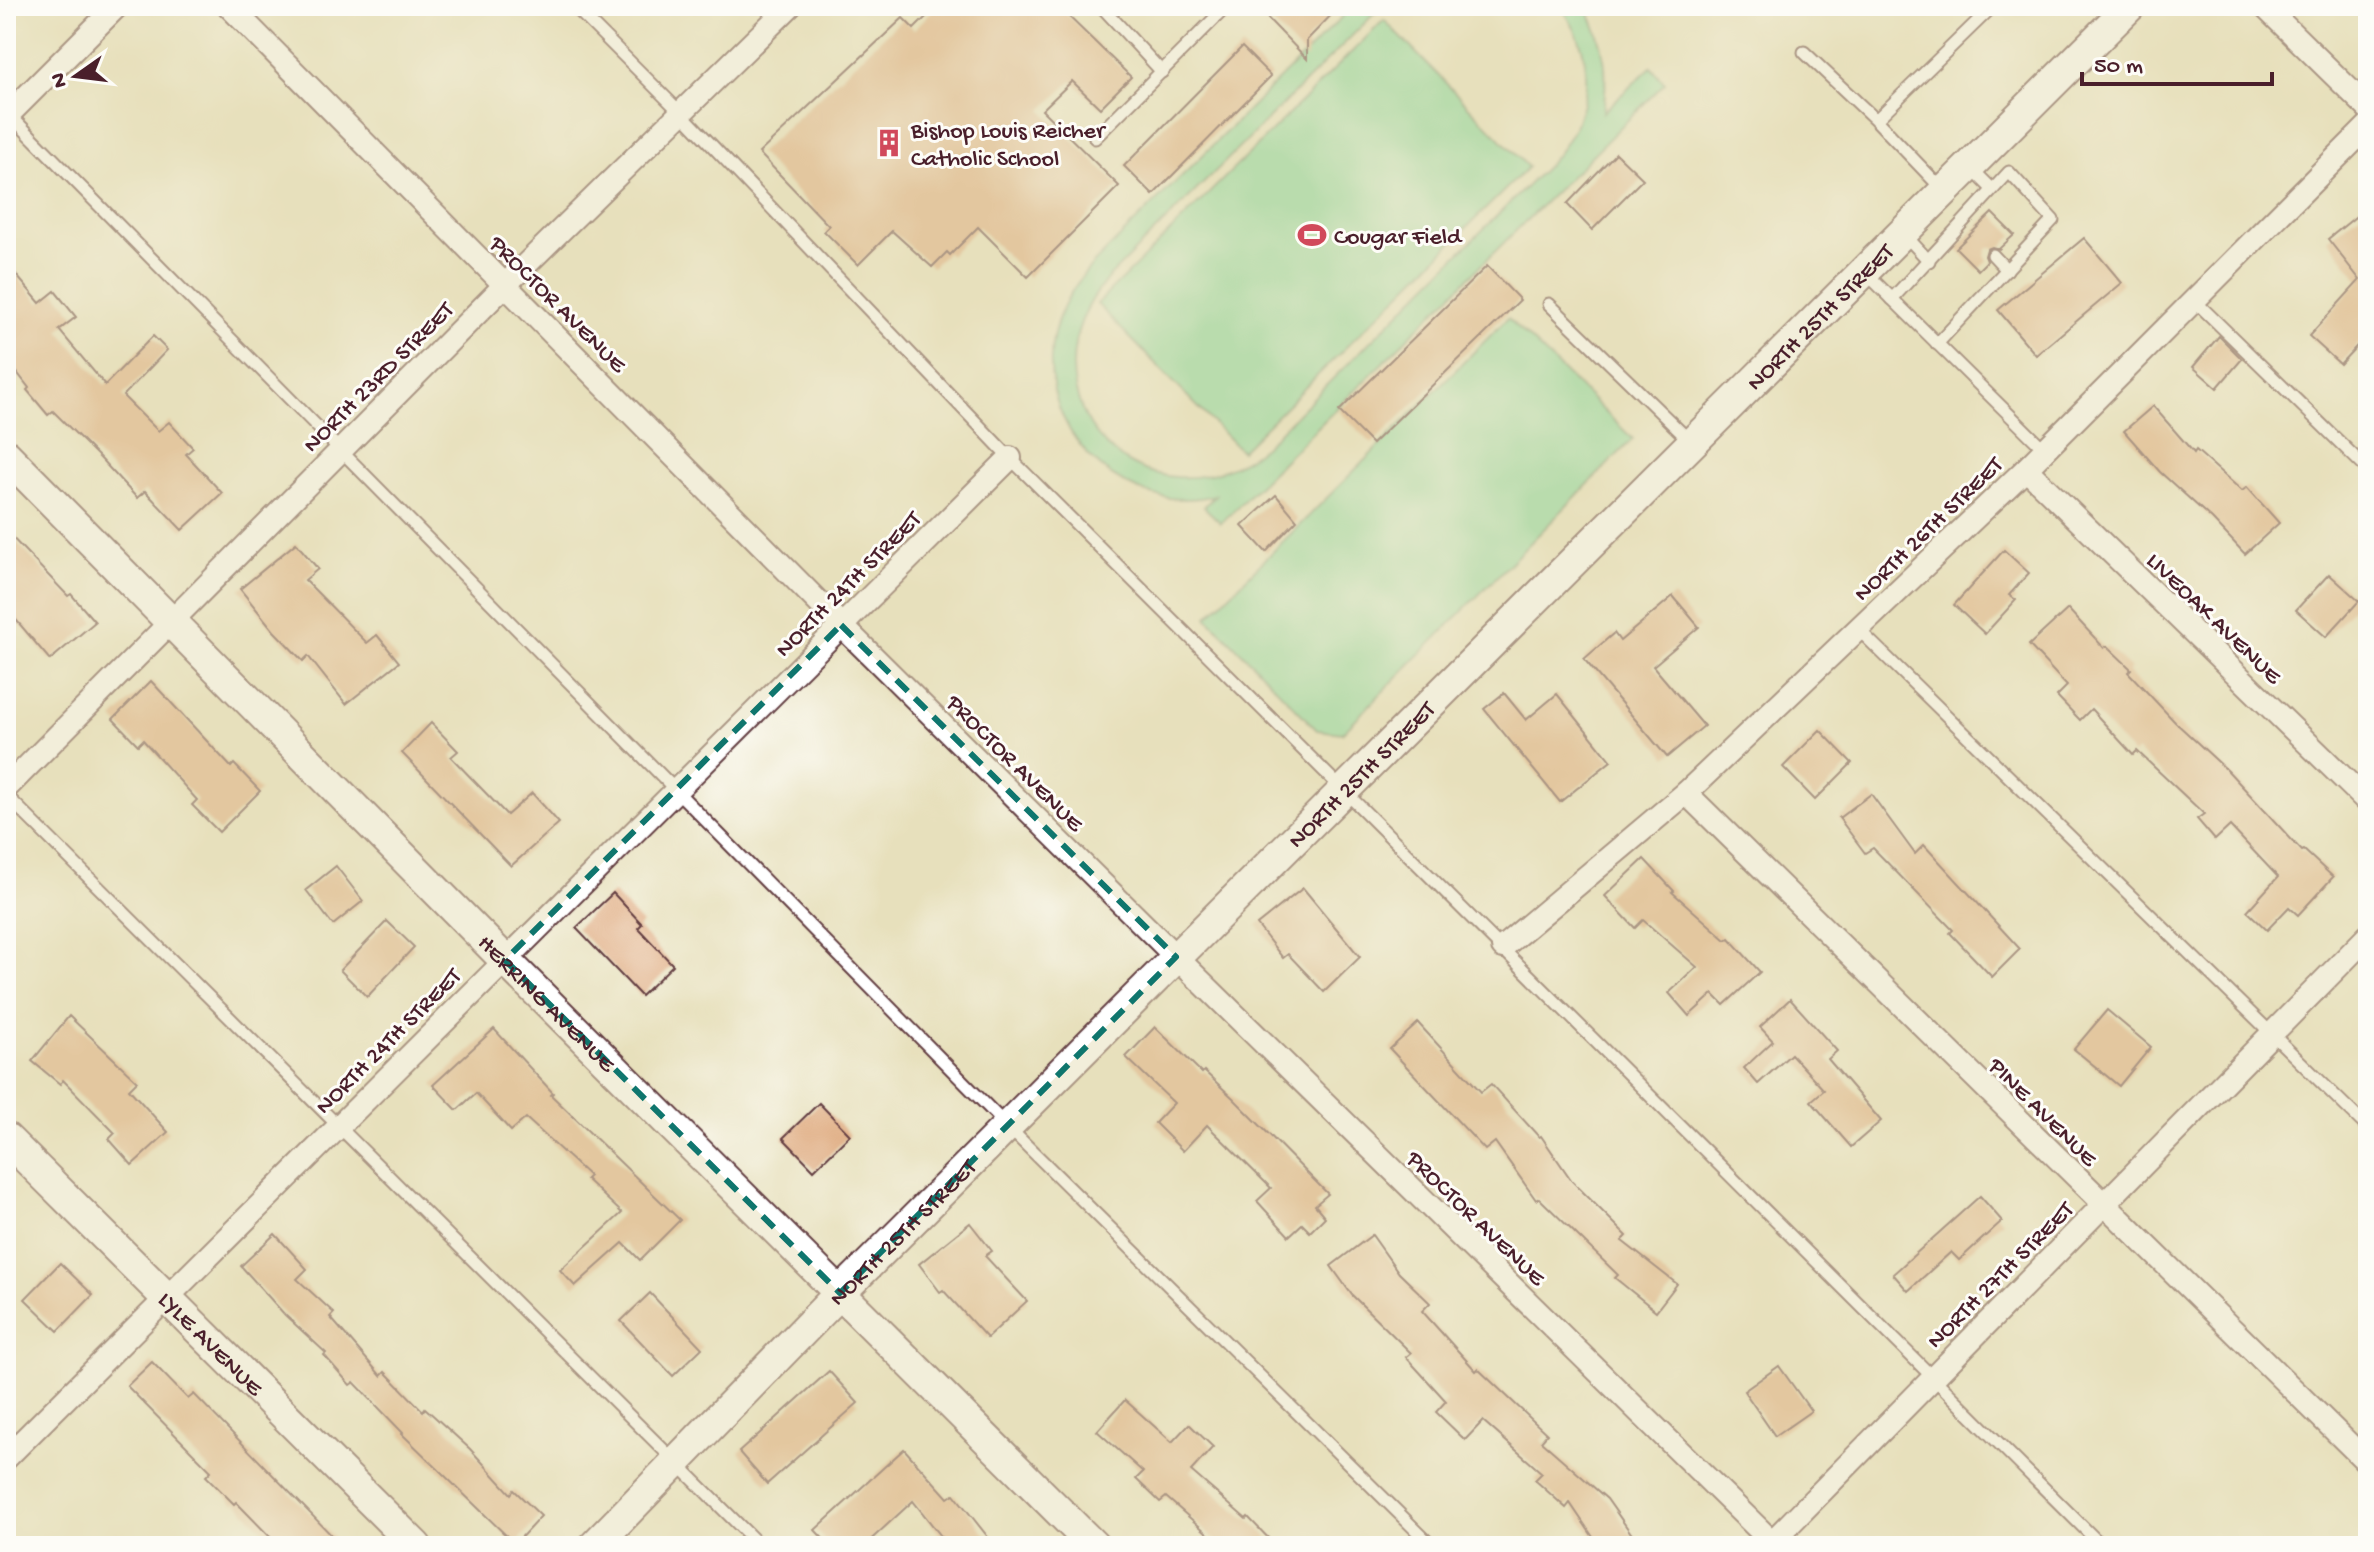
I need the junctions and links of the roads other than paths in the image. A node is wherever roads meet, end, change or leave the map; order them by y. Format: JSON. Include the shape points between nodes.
{"nodes":[{"id":1,"x":117,"y":6,"type":"edge"},
{"id":2,"x":229,"y":6,"type":"edge"},
{"id":3,"x":574,"y":6,"type":"edge"},
{"id":4,"x":790,"y":6,"type":"edge"},
{"id":5,"x":1101,"y":6,"type":"edge"},
{"id":6,"x":1227,"y":6,"type":"edge"},
{"id":7,"x":1993,"y":6,"type":"edge"},
{"id":8,"x":2130,"y":6,"type":"edge"},
{"id":9,"x":2264,"y":6,"type":"edge"},
{"id":10,"x":1804,"y":52,"type":"dead end"},
{"id":11,"x":1162,"y":72,"type":"junction"},
{"id":12,"x":2368,"y":108,"type":"edge"},
{"id":13,"x":681,"y":113,"type":"junction"},
{"id":14,"x":7,"y":114,"type":"edge"},
{"id":15,"x":1876,"y":120,"type":"junction"},
{"id":16,"x":2368,"y":126,"type":"edge"},
{"id":17,"x":1095,"y":138,"type":"dead end"},
{"id":18,"x":1969,"y":166,"type":"junction"},
{"id":19,"x":1992,"y":189,"type":"junction"},
{"id":20,"x":1944,"y":191,"type":"junction"},
{"id":21,"x":1962,"y":223,"type":"junction"},
{"id":22,"x":1903,"y":232,"type":"junction"},
{"id":23,"x":1972,"y":233,"type":"dead end"},
{"id":24,"x":1993,"y":255,"type":"dead end"},
{"id":25,"x":1929,"y":261,"type":"junction"},
{"id":26,"x":2007,"y":270,"type":"junction"},
{"id":27,"x":1864,"y":271,"type":"junction"},
{"id":28,"x":505,"y":285,"type":"junction"},
{"id":29,"x":1892,"y":299,"type":"junction"},
{"id":30,"x":2194,"y":300,"type":"junction"},
{"id":31,"x":1549,"y":304,"type":"dead end"},
{"id":32,"x":1937,"y":344,"type":"junction"},
{"id":33,"x":1692,"y":442,"type":"junction"},
{"id":34,"x":342,"y":449,"type":"junction"},
{"id":35,"x":2045,"y":450,"type":"junction"},
{"id":36,"x":6,"y":455,"type":"edge"},
{"id":37,"x":1010,"y":458,"type":"junction"},
{"id":38,"x":2026,"y":469,"type":"junction"},
{"id":39,"x":2368,"y":470,"type":"edge"},
{"id":40,"x":170,"y":621,"type":"junction"},
{"id":41,"x":841,"y":625,"type":"junction"},
{"id":42,"x":1858,"y":629,"type":"junction"},
{"id":43,"x":6,"y":788,"type":"edge"},
{"id":44,"x":675,"y":790,"type":"junction"},
{"id":45,"x":1343,"y":790,"type":"junction"},
{"id":46,"x":1686,"y":793,"type":"junction"},
{"id":47,"x":6,"y":795,"type":"edge"},
{"id":48,"x":2368,"y":802,"type":"edge"},
{"id":49,"x":2368,"y":936,"type":"edge"},
{"id":50,"x":1503,"y":947,"type":"junction"},
{"id":51,"x":1176,"y":957,"type":"junction"},
{"id":52,"x":505,"y":960,"type":"junction"},
{"id":53,"x":2272,"y":1034,"type":"junction"},
{"id":54,"x":338,"y":1126,"type":"junction"},
{"id":55,"x":1007,"y":1126,"type":"junction"},
{"id":56,"x":2368,"y":1128,"type":"edge"},
{"id":57,"x":6,"y":1138,"type":"edge"},
{"id":58,"x":2103,"y":1206,"type":"junction"},
{"id":59,"x":840,"y":1293,"type":"junction"},
{"id":60,"x":165,"y":1297,"type":"junction"},
{"id":61,"x":1933,"y":1378,"type":"junction"},
{"id":62,"x":6,"y":1458,"type":"edge"},
{"id":63,"x":676,"y":1462,"type":"junction"},
{"id":64,"x":2368,"y":1463,"type":"edge"},
{"id":65,"x":1772,"y":1545,"type":"edge"},
{"id":66,"x":416,"y":1546,"type":"edge"},
{"id":67,"x":594,"y":1546,"type":"edge"},
{"id":68,"x":760,"y":1546,"type":"edge"},
{"id":69,"x":1094,"y":1546,"type":"edge"},
{"id":70,"x":1432,"y":1546,"type":"edge"},
{"id":71,"x":2102,"y":1546,"type":"edge"}],
"edges":[{"from":1,"to":14,"type":"street"},
{"from":2,"to":28,"type":"street","name":"PROCTOR AVENUE"},
{"from":3,"to":13,"type":"lane"},
{"from":4,"to":13,"type":"street","name":"NORTH 23RD STREET"},
{"from":5,"to":11,"type":"lane"},
{"from":6,"to":11,"type":"lane"},
{"from":7,"to":15,"type":"lane"},
{"from":8,"to":18,"type":"main road","name":"NORTH 25TH STREET"},
{"from":9,"to":12,"type":"street"},
{"from":10,"to":15,"type":"lane"},
{"from":11,"to":17,"type":"lane"},
{"from":13,"to":28,"type":"street","name":"NORTH 23RD STREET"},
{"from":13,"to":37,"type":"lane"},
{"from":14,"to":34,"type":"lane"},
{"from":15,"to":20,"type":"lane"},
{"from":16,"to":30,"type":"street","name":"NORTH 26TH STREET"},
{"from":18,"to":19,"type":"lane"},
{"from":18,"to":20,"type":"main road","name":"NORTH 25TH STREET"},
{"from":19,"to":21,"type":"lane"},
{"from":19,"to":26,"type":"lane","via":[[2009,172],[2053,220]]},
{"from":20,"to":22,"type":"main road","name":"NORTH 25TH STREET"},
{"from":21,"to":23,"type":"lane"},
{"from":21,"to":25,"type":"lane"},
{"from":22,"to":25,"type":"lane"},
{"from":22,"to":27,"type":"main road","name":"NORTH 25TH STREET"},
{"from":24,"to":26,"type":"lane"},
{"from":25,"to":29,"type":"lane"},
{"from":26,"to":32,"type":"lane"},
{"from":27,"to":29,"type":"lane"},
{"from":27,"to":33,"type":"main road","name":"NORTH 25TH STREET"},
{"from":28,"to":34,"type":"street","name":"NORTH 23RD STREET"},
{"from":28,"to":41,"type":"street","name":"PROCTOR AVENUE"},
{"from":29,"to":32,"type":"lane"},
{"from":30,"to":35,"type":"street","name":"NORTH 26TH STREET"},
{"from":30,"to":39,"type":"lane"},
{"from":31,"to":33,"type":"lane"},
{"from":32,"to":35,"type":"lane"},
{"from":33,"to":45,"type":"main road","name":"NORTH 25TH STREET"},
{"from":34,"to":40,"type":"street","name":"NORTH 23RD STREET"},
{"from":34,"to":44,"type":"lane"},
{"from":35,"to":38,"type":"street","name":"NORTH 26TH STREET"},
{"from":36,"to":40,"type":"main road","name":"HERRING AVENUE"},
{"from":37,"to":41,"type":"street","name":"NORTH 24TH STREET"},
{"from":37,"to":45,"type":"lane"},
{"from":38,"to":42,"type":"street","name":"NORTH 26TH STREET"},
{"from":38,"to":48,"type":"street","name":"LIVEOAK AVENUE"},
{"from":40,"to":43,"type":"street","name":"NORTH 23RD STREET"},
{"from":40,"to":52,"type":"main road","name":"HERRING AVENUE"},
{"from":41,"to":44,"type":"street","name":"NORTH 24TH STREET"},
{"from":41,"to":51,"type":"street","name":"PROCTOR AVENUE"},
{"from":42,"to":46,"type":"street","name":"NORTH 26TH STREET"},
{"from":42,"to":53,"type":"lane"},
{"from":44,"to":52,"type":"street","name":"NORTH 24TH STREET"},
{"from":44,"to":55,"type":"lane"},
{"from":45,"to":50,"type":"lane"},
{"from":45,"to":51,"type":"main road","name":"NORTH 25TH STREET"},
{"from":46,"to":50,"type":"street","name":"NORTH 26TH STREET"},
{"from":46,"to":58,"type":"street","name":"PINE AVENUE"},
{"from":47,"to":54,"type":"lane"},
{"from":49,"to":53,"type":"street","name":"NORTH 27TH STREET"},
{"from":50,"to":61,"type":"lane"},
{"from":51,"to":55,"type":"main road","name":"NORTH 25TH STREET"},
{"from":51,"to":65,"type":"street","name":"PROCTOR AVENUE"},
{"from":52,"to":54,"type":"street","name":"NORTH 24TH STREET"},
{"from":52,"to":59,"type":"main road","name":"HERRING AVENUE"},
{"from":53,"to":56,"type":"lane"},
{"from":53,"to":58,"type":"street","name":"NORTH 27TH STREET"},
{"from":54,"to":60,"type":"street","name":"NORTH 24TH STREET"},
{"from":54,"to":63,"type":"lane"},
{"from":55,"to":59,"type":"main road","name":"NORTH 25TH STREET"},
{"from":55,"to":70,"type":"lane"},
{"from":57,"to":60,"type":"main road","name":"LYLE AVENUE"},
{"from":58,"to":61,"type":"street","name":"NORTH 27TH STREET"},
{"from":58,"to":64,"type":"street","name":"PINE AVENUE"},
{"from":59,"to":63,"type":"main road","name":"NORTH 25TH STREET"},
{"from":59,"to":69,"type":"main road","name":"HERRING AVENUE"},
{"from":60,"to":62,"type":"street","name":"NORTH 24TH STREET"},
{"from":60,"to":66,"type":"main road","name":"LYLE AVENUE"},
{"from":61,"to":65,"type":"street","name":"NORTH 27TH STREET"},
{"from":61,"to":71,"type":"lane"},
{"from":63,"to":67,"type":"main road","name":"NORTH 25TH STREET"},
{"from":63,"to":68,"type":"lane"}]}
